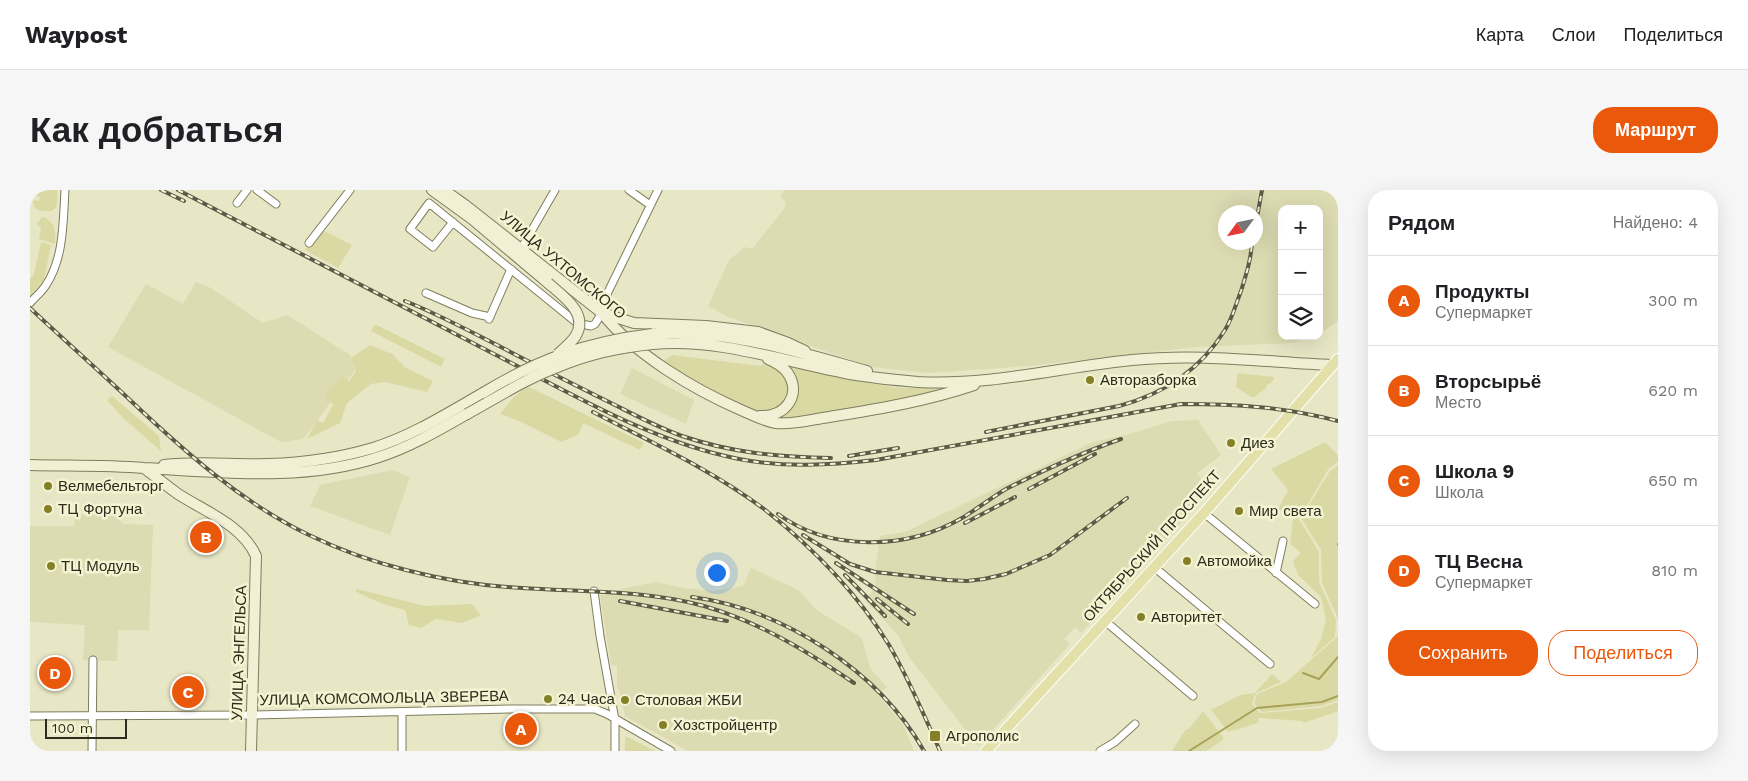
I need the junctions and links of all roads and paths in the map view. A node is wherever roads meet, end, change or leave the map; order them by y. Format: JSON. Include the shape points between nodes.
{"nodes":[{"id":1,"x":65,"y":190,"type":"edge"},
{"id":2,"x":247,"y":190,"type":"edge"},
{"id":3,"x":257,"y":190,"type":"edge"},
{"id":4,"x":350,"y":190,"type":"edge"},
{"id":5,"x":432,"y":190,"type":"edge"},
{"id":6,"x":444,"y":190,"type":"edge"},
{"id":7,"x":629,"y":190,"type":"edge"},
{"id":8,"x":658,"y":190,"type":"edge"},
{"id":9,"x":553,"y":191,"type":"edge"},
{"id":10,"x":237,"y":203,"type":"dead end"},
{"id":11,"x":276,"y":204,"type":"dead end"},
{"id":12,"x":650,"y":205,"type":"junction"},
{"id":13,"x":453,"y":222,"type":"junction"},
{"id":14,"x":309,"y":243,"type":"dead end"},
{"id":15,"x":521,"y":249,"type":"junction"},
{"id":16,"x":511,"y":269,"type":"junction"},
{"id":17,"x":426,"y":293,"type":"dead end"},
{"id":18,"x":30,"y":303,"type":"edge"},
{"id":19,"x":602,"y":313,"type":"junction"},
{"id":20,"x":652,"y":339,"type":"junction"},
{"id":21,"x":756,"y":353,"type":"junction"},
{"id":22,"x":555,"y":357,"type":"junction"},
{"id":23,"x":824,"y":360,"type":"junction"},
{"id":24,"x":1335,"y":362,"type":"edge"},
{"id":25,"x":897,"y":380,"type":"junction"},
{"id":26,"x":986,"y":380,"type":"junction"},
{"id":27,"x":465,"y":410,"type":"junction"},
{"id":28,"x":748,"y":413,"type":"junction"},
{"id":29,"x":30,"y":465,"type":"edge"},
{"id":30,"x":144,"y":468,"type":"junction"},
{"id":31,"x":1204,"y":513,"type":"junction"},
{"id":32,"x":1283,"y":540,"type":"dead end"},
{"id":33,"x":1154,"y":567,"type":"junction"},
{"id":34,"x":1276,"y":573,"type":"junction"},
{"id":35,"x":594,"y":591,"type":"dead end"},
{"id":36,"x":1315,"y":604,"type":"dead end"},
{"id":37,"x":1105,"y":620,"type":"junction"},
{"id":38,"x":93,"y":660,"type":"dead end"},
{"id":39,"x":1270,"y":664,"type":"dead end"},
{"id":40,"x":1193,"y":696,"type":"dead end"},
{"id":41,"x":402,"y":713,"type":"junction"},
{"id":42,"x":92,"y":715,"type":"junction"},
{"id":43,"x":252,"y":715,"type":"junction"},
{"id":44,"x":30,"y":716,"type":"edge"},
{"id":45,"x":616,"y":720,"type":"junction"},
{"id":46,"x":1135,"y":724,"type":"dead end"},
{"id":47,"x":92,"y":751,"type":"edge"},
{"id":48,"x":251,"y":751,"type":"edge"},
{"id":49,"x":402,"y":751,"type":"edge"},
{"id":50,"x":615,"y":751,"type":"edge"},
{"id":51,"x":671,"y":751,"type":"edge"},
{"id":52,"x":986,"y":751,"type":"edge"},
{"id":53,"x":1100,"y":751,"type":"edge"}],
"edges":[{"from":1,"to":18,"type":"street","via":[[60,250],[54,270],[46,286]]},
{"from":2,"to":10,"type":"street"},
{"from":3,"to":11,"type":"street"},
{"from":4,"to":14,"type":"street"},
{"from":5,"to":22,"type":"main road","bridge":true,"via":[[472,219],[575,308],[579,318],[576,336]]},
{"from":6,"to":15,"type":"main road","name":"УЛИЦА УХТОМСКОГО"},
{"from":7,"to":12,"type":"street"},
{"from":8,"to":12,"type":"street"},
{"from":9,"to":15,"type":"street"},
{"from":12,"to":19,"type":"street","via":[[608,292]]},
{"from":13,"to":13,"type":"street","via":[[433,247],[410,228],[429,203]]},
{"from":13,"to":16,"type":"street"},
{"from":15,"to":19,"type":"main road","name":"УЛИЦА УХТОМСКОГО"},
{"from":16,"to":17,"type":"street","via":[[490,318]]},
{"from":16,"to":19,"type":"street","via":[[576,323],[591,326]]},
{"from":19,"to":23,"type":"main road","via":[[634,323],[758,332]]},
{"from":19,"to":28,"type":"main road","name":"УЛИЦА УХТОМСКОГО","via":[[660,365],[709,395]]},
{"from":20,"to":21,"type":"main road"},
{"from":20,"to":22,"type":"main road","bridge":true,"via":[[622,338],[595,343]]},
{"from":20,"to":23,"type":"main road","via":[[698,334],[744,340]]},
{"from":20,"to":27,"type":"main road","bridge":true,"via":[[560,366]]},
{"from":21,"to":25,"type":"main road","via":[[849,374]]},
{"from":21,"to":28,"type":"main road","via":[[786,371],[791,380],[792,396],[786,407],[775,415]]},
{"from":22,"to":27,"type":"main road","bridge":true,"via":[[512,376]]},
{"from":23,"to":25,"type":"main road"},
{"from":24,"to":26,"type":"main road","via":[[1205,357],[1133,360]]},
{"from":24,"to":31,"type":"main road","name":"ОКТЯБРЬСКИЙ ПРОСПЕКТ"},
{"from":25,"to":26,"type":"main road"},
{"from":26,"to":28,"type":"main road","name":"УЛИЦА УХТОМСКОГО","via":[[904,404],[796,422],[767,422]]},
{"from":27,"to":30,"type":"main road","via":[[394,452],[332,468],[266,473]]},
{"from":29,"to":30,"type":"main road"},
{"from":30,"to":43,"type":"main road","name":"УЛИЦА ЭНГЕЛЬСА","via":[[241,534],[256,556]]},
{"from":31,"to":33,"type":"main road","name":"ОКТЯБРЬСКИЙ ПРОСПЕКТ"},
{"from":31,"to":34,"type":"street"},
{"from":32,"to":34,"type":"street"},
{"from":33,"to":37,"type":"main road","name":"ОКТЯБРЬСКИЙ ПРОСПЕКТ"},
{"from":33,"to":39,"type":"street"},
{"from":34,"to":36,"type":"street"},
{"from":35,"to":45,"type":"street"},
{"from":37,"to":40,"type":"street"},
{"from":37,"to":52,"type":"main road","name":"ОКТЯБРЬСКИЙ ПРОСПЕКТ"},
{"from":38,"to":42,"type":"street"},
{"from":41,"to":43,"type":"street","name":"УЛИЦА КОМСОМОЛЬЦА ЗВЕРЕВА"},
{"from":41,"to":45,"type":"street","name":"УЛИЦА КОМСОМОЛЬЦА ЗВЕРЕВА","via":[[595,709]]},
{"from":41,"to":49,"type":"street"},
{"from":42,"to":43,"type":"street","name":"УЛИЦА КОМСОМОЛЬЦА ЗВЕРЕВА"},
{"from":42,"to":44,"type":"street","name":"УЛИЦА КОМСОМОЛЬЦА ЗВЕРЕВА"},
{"from":42,"to":47,"type":"street"},
{"from":43,"to":48,"type":"main road","name":"УЛИЦА ЭНГЕЛЬСА"},
{"from":45,"to":50,"type":"street"},
{"from":45,"to":51,"type":"street","name":"УЛИЦА КОМСОМОЛЬЦА ЗВЕРЕВА"},
{"from":46,"to":53,"type":"street"}]}
